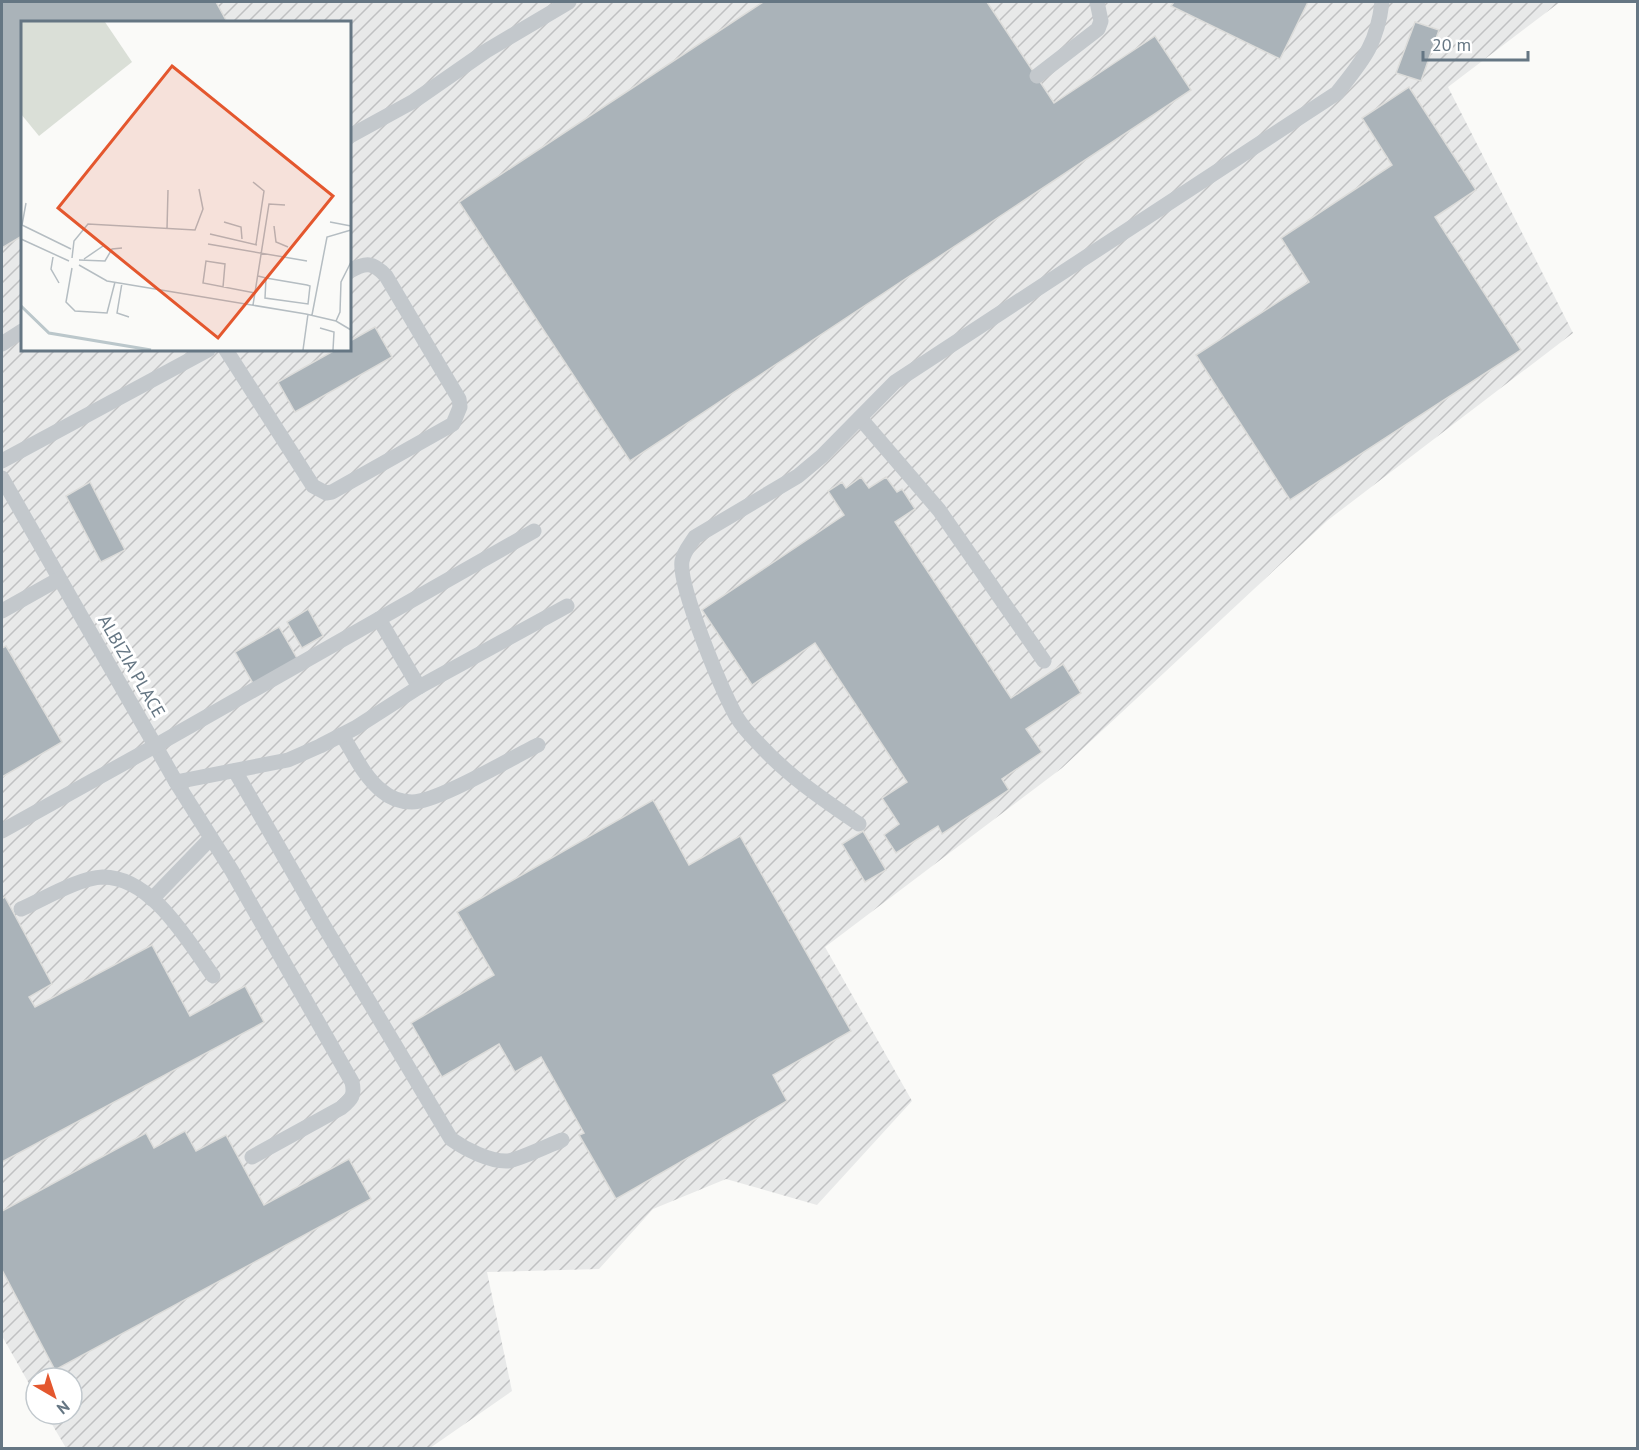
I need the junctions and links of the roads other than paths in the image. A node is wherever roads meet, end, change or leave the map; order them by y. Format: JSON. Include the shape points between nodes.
{"nodes":[{"id":1,"x":569,"y":2,"type":"edge"},
{"id":2,"x":1097,"y":2,"type":"edge"},
{"id":3,"x":1382,"y":2,"type":"edge"},
{"id":4,"x":1037,"y":76,"type":"dead end"},
{"id":5,"x":351,"y":135,"type":"edge"},
{"id":6,"x":351,"y":270,"type":"edge"},
{"id":7,"x":21,"y":332,"type":"edge"},
{"id":8,"x":2,"y":344,"type":"edge"},
{"id":9,"x":206,"y":351,"type":"edge"},
{"id":10,"x":227,"y":351,"type":"edge"},
{"id":11,"x":860,"y":418,"type":"junction"},
{"id":12,"x":2,"y":461,"type":"edge"},
{"id":13,"x":2,"y":478,"type":"edge"},
{"id":14,"x":534,"y":531,"type":"dead end"},
{"id":15,"x":59,"y":579,"type":"junction"},
{"id":16,"x":567,"y":606,"type":"dead end"},
{"id":17,"x":2,"y":609,"type":"edge"},
{"id":18,"x":379,"y":619,"type":"junction"},
{"id":19,"x":1044,"y":661,"type":"dead end"},
{"id":20,"x":419,"y":687,"type":"junction"},
{"id":21,"x":342,"y":735,"type":"junction"},
{"id":22,"x":538,"y":745,"type":"dead end"},
{"id":23,"x":155,"y":746,"type":"junction"},
{"id":24,"x":235,"y":771,"type":"junction"},
{"id":25,"x":176,"y":782,"type":"junction"},
{"id":26,"x":859,"y":824,"type":"dead end"},
{"id":27,"x":2,"y":831,"type":"edge"},
{"id":28,"x":210,"y":838,"type":"junction"},
{"id":29,"x":152,"y":899,"type":"junction"},
{"id":30,"x":21,"y":909,"type":"dead end"},
{"id":31,"x":213,"y":976,"type":"dead end"},
{"id":32,"x":562,"y":1140,"type":"dead end"},
{"id":33,"x":252,"y":1157,"type":"dead end"}],
"edges":[{"from":1,"to":5,"type":"lane","via":[[486,51],[414,101]]},
{"from":2,"to":4,"type":"lane","via":[[1101,21],[1098,28]]},
{"from":3,"to":11,"type":"lane","via":[[1380,21],[1368,54],[1337,93],[895,382]]},
{"from":6,"to":10,"type":"lane","via":[[362,264],[370,265],[386,276],[459,399],[453,424],[332,492],[320,491],[313,486]]},
{"from":7,"to":8,"type":"lane"},
{"from":9,"to":12,"type":"lane"},
{"from":11,"to":19,"type":"lane","via":[[939,510]]},
{"from":11,"to":26,"type":"lane","via":[[798,476],[695,537],[681,563],[698,626],[737,717],[782,767]]},
{"from":13,"to":15,"type":"lane","name":"ALBIZIA PLACE"},
{"from":14,"to":18,"type":"lane"},
{"from":15,"to":17,"type":"lane"},
{"from":15,"to":23,"type":"lane","name":"ALBIZIA PLACE"},
{"from":16,"to":20,"type":"lane"},
{"from":18,"to":20,"type":"lane"},
{"from":18,"to":23,"type":"lane"},
{"from":20,"to":21,"type":"lane"},
{"from":21,"to":22,"type":"lane","via":[[366,775],[382,791],[413,802],[433,798]]},
{"from":21,"to":24,"type":"lane","via":[[288,760]]},
{"from":23,"to":25,"type":"lane","name":"ALBIZIA PLACE"},
{"from":23,"to":27,"type":"lane"},
{"from":24,"to":25,"type":"lane"},
{"from":24,"to":32,"type":"lane","via":[[451,1139],[483,1156],[508,1161]]},
{"from":25,"to":28,"type":"lane","name":"ALBIZIA PLACE"},
{"from":28,"to":29,"type":"lane"},
{"from":28,"to":33,"type":"lane","name":"ALBIZIA PLACE","via":[[346,1070],[354,1092],[353,1098],[341,1108]]},
{"from":29,"to":30,"type":"lane","via":[[133,886],[103,877],[83,881]]},
{"from":29,"to":31,"type":"lane","via":[[164,909]]}]}
